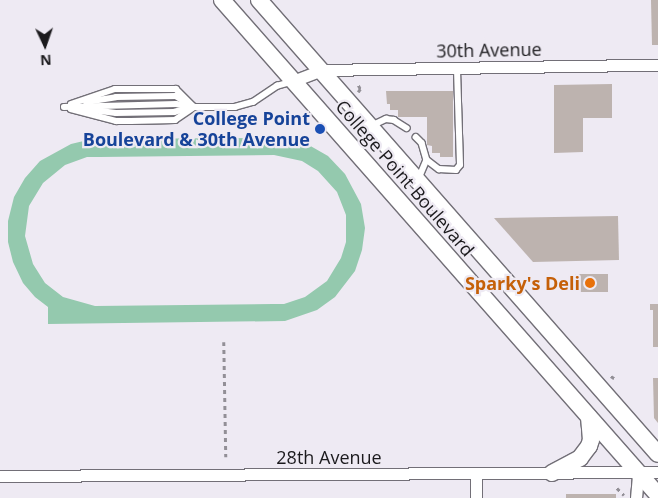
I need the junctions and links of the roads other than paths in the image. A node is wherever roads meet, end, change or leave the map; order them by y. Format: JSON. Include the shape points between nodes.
{"nodes":[{"id":1,"x":222,"y":0,"type":"edge"},
{"id":2,"x":259,"y":0,"type":"edge"},
{"id":3,"x":658,"y":66,"type":"edge"},
{"id":4,"x":457,"y":68,"type":"junction"},
{"id":5,"x":321,"y":70,"type":"junction"},
{"id":6,"x":293,"y":81,"type":"junction"},
{"id":7,"x":64,"y":106,"type":"junction"},
{"id":8,"x":194,"y":107,"type":"junction"},
{"id":9,"x":370,"y":126,"type":"junction"},
{"id":10,"x":407,"y":128,"type":"dead end"},
{"id":11,"x":416,"y":137,"type":"dead end"},
{"id":12,"x":427,"y":160,"type":"junction"},
{"id":13,"x":418,"y":181,"type":"junction"},
{"id":14,"x":589,"y":417,"type":"junction"},
{"id":15,"x":658,"y":454,"type":"edge"},
{"id":16,"x":658,"y":472,"type":"edge"},
{"id":17,"x":552,"y":473,"type":"junction"},
{"id":18,"x":638,"y":473,"type":"junction"},
{"id":19,"x":476,"y":474,"type":"junction"},
{"id":20,"x":0,"y":476,"type":"edge"},
{"id":21,"x":658,"y":495,"type":"edge"},
{"id":22,"x":476,"y":498,"type":"edge"},
{"id":23,"x":636,"y":498,"type":"edge"}],
"edges":[{"from":1,"to":6,"type":"main road","name":"College Point Boulevard"},
{"from":2,"to":5,"type":"main road","name":"College Point Boulevard"},
{"from":3,"to":4,"type":"street","name":"30th Avenue"},
{"from":4,"to":5,"type":"street","name":"30th Avenue"},
{"from":4,"to":12,"type":"lane","via":[[460,165],[456,170],[439,169]]},
{"from":5,"to":6,"type":"street"},
{"from":5,"to":9,"type":"main road","name":"College Point Boulevard"},
{"from":6,"to":8,"type":"lane","via":[[277,86],[243,106]]},
{"from":6,"to":14,"type":"main road","name":"College Point Boulevard"},
{"from":7,"to":8,"type":"lane","via":[[176,104]]},
{"from":7,"to":8,"type":"lane","via":[[116,121],[131,122],[175,120]]},
{"from":7,"to":8,"type":"lane","via":[[115,89],[176,89]]},
{"from":9,"to":10,"type":"lane","via":[[386,119]]},
{"from":9,"to":13,"type":"main road","name":"College Point Boulevard"},
{"from":11,"to":12,"type":"lane","via":[[422,143]]},
{"from":12,"to":13,"type":"lane"},
{"from":13,"to":15,"type":"main road","name":"College Point Boulevard"},
{"from":14,"to":17,"type":"main road","via":[[589,446],[580,458]]},
{"from":14,"to":18,"type":"main road","name":"College Point Boulevard"},
{"from":16,"to":18,"type":"street","name":"28th Avenue"},
{"from":17,"to":18,"type":"street","name":"28th Avenue"},
{"from":17,"to":19,"type":"street","name":"28th Avenue"},
{"from":18,"to":21,"type":"main road","name":"College Point Boulevard"},
{"from":18,"to":23,"type":"street"},
{"from":19,"to":20,"type":"street","name":"28th Avenue"},
{"from":19,"to":22,"type":"street"}]}
